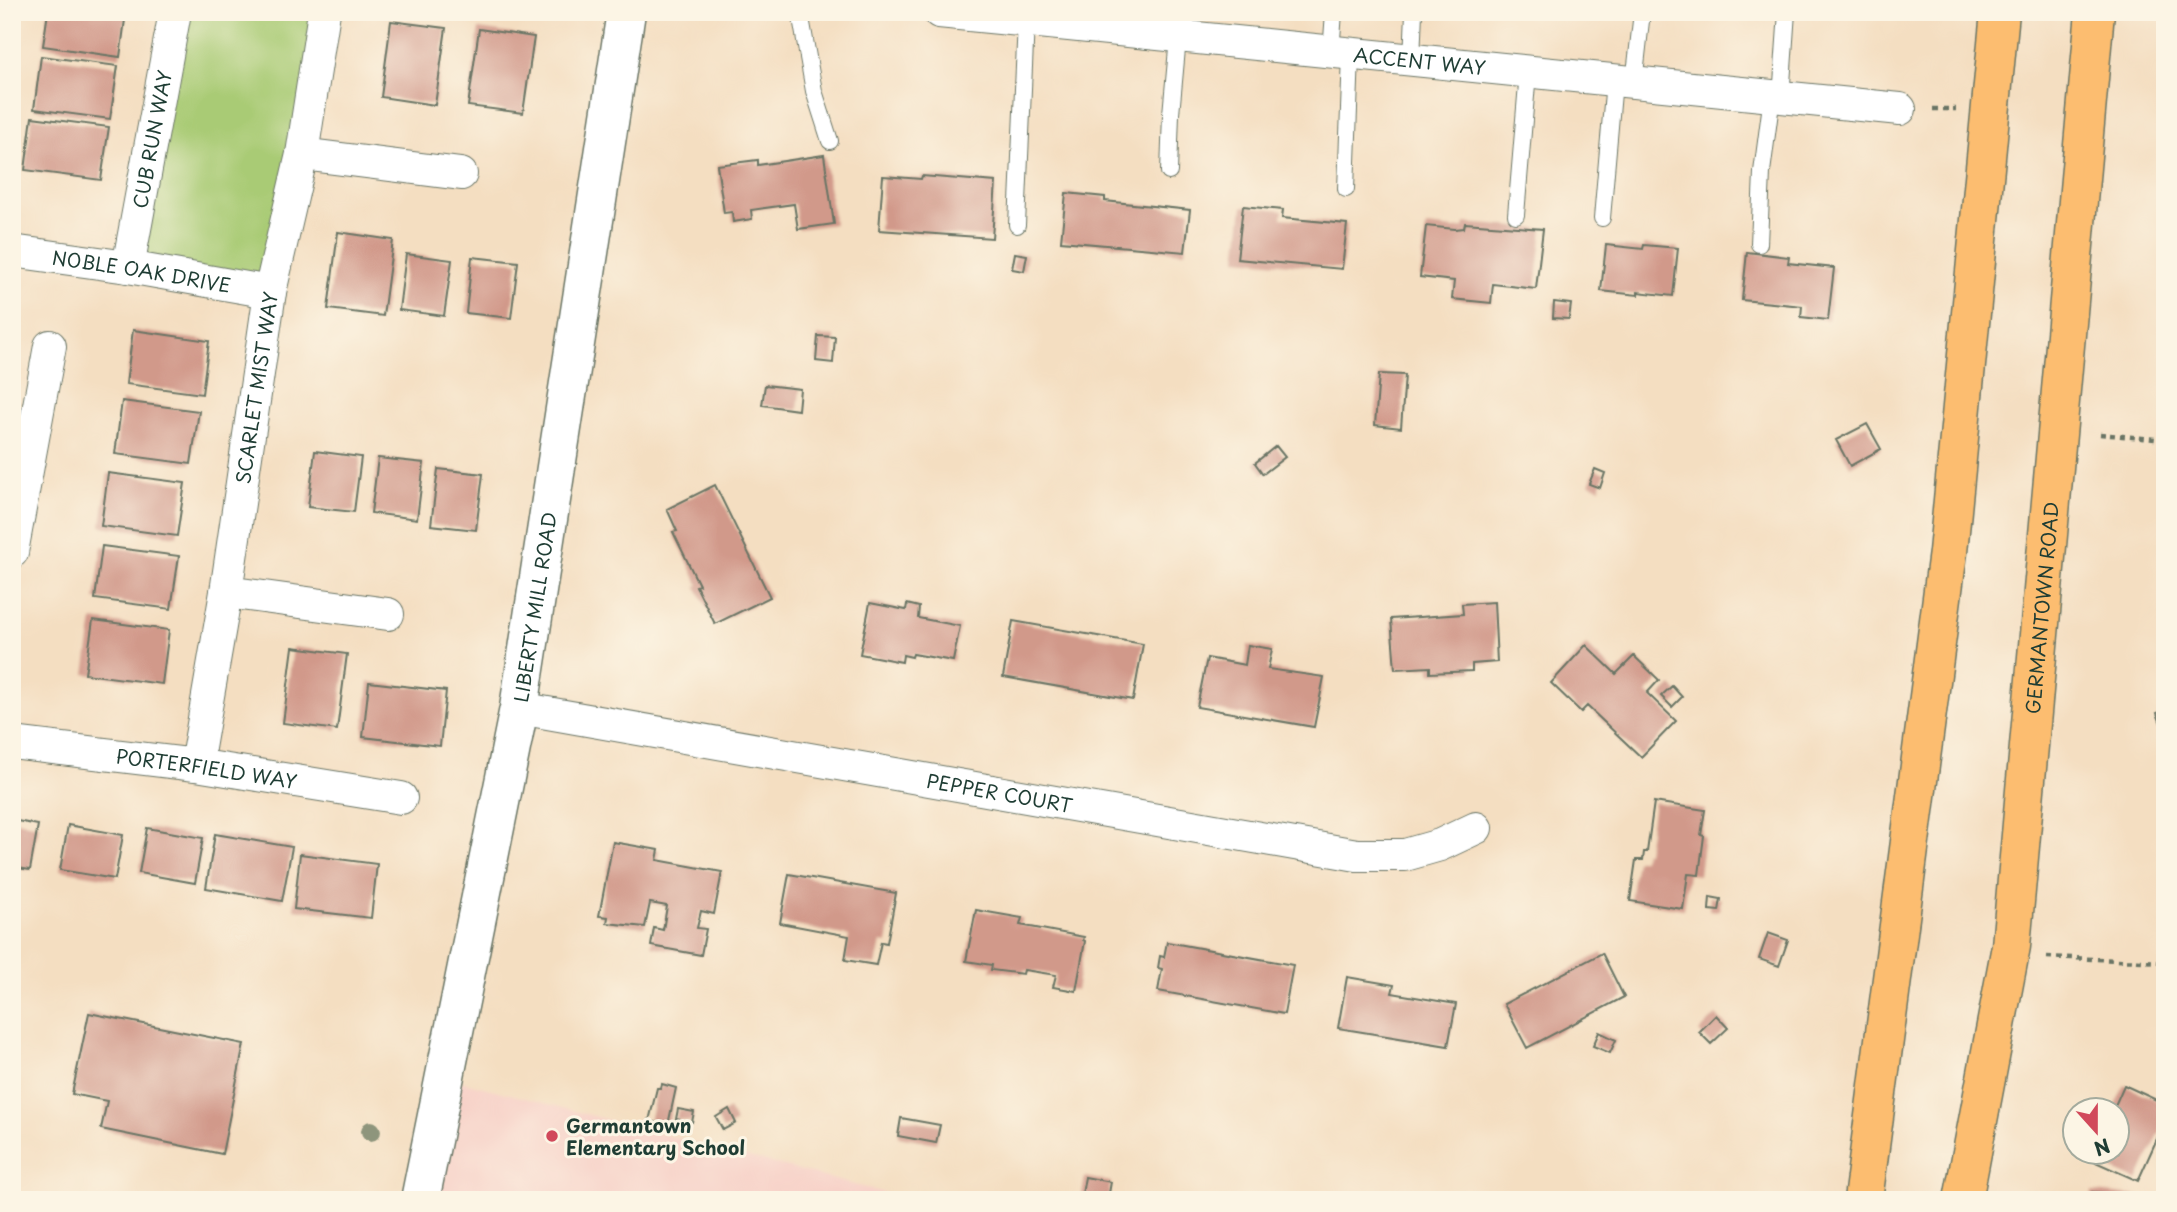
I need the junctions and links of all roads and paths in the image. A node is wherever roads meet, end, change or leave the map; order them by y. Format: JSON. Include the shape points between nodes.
{"nodes":[{"id":1,"x":175,"y":12,"type":"edge"},
{"id":2,"x":324,"y":12,"type":"edge"},
{"id":3,"x":626,"y":12,"type":"edge"},
{"id":4,"x":800,"y":12,"type":"edge"},
{"id":5,"x":939,"y":12,"type":"edge"},
{"id":6,"x":1334,"y":12,"type":"edge"},
{"id":7,"x":1414,"y":12,"type":"edge"},
{"id":8,"x":1642,"y":12,"type":"edge"},
{"id":9,"x":1787,"y":12,"type":"edge"},
{"id":10,"x":2000,"y":12,"type":"edge"},
{"id":11,"x":2095,"y":12,"type":"edge"},
{"id":12,"x":1026,"y":22,"type":"junction"},
{"id":13,"x":1174,"y":29,"type":"edge"},
{"id":14,"x":1341,"y":54,"type":"junction"},
{"id":15,"x":1412,"y":60,"type":"junction"},
{"id":16,"x":1528,"y":72,"type":"junction"},
{"id":17,"x":1624,"y":82,"type":"junction"},
{"id":18,"x":1777,"y":97,"type":"junction"},
{"id":19,"x":1900,"y":109,"type":"joint"},
{"id":20,"x":1990,"y":110,"type":"junction"},
{"id":21,"x":830,"y":141,"type":"dead end"},
{"id":22,"x":302,"y":154,"type":"junction"},
{"id":23,"x":1169,"y":172,"type":"dead end"},
{"id":24,"x":461,"y":174,"type":"dead end"},
{"id":25,"x":1346,"y":189,"type":"dead end"},
{"id":26,"x":1516,"y":215,"type":"dead end"},
{"id":27,"x":1602,"y":218,"type":"dead end"},
{"id":28,"x":1017,"y":225,"type":"dead end"},
{"id":29,"x":1759,"y":244,"type":"dead end"},
{"id":30,"x":12,"y":251,"type":"edge"},
{"id":31,"x":128,"y":267,"type":"junction"},
{"id":32,"x":270,"y":292,"type":"junction"},
{"id":33,"x":50,"y":346,"type":"dead end"},
{"id":34,"x":2100,"y":434,"type":"dead end"},
{"id":35,"x":2165,"y":440,"type":"edge"},
{"id":36,"x":12,"y":552,"type":"edge"},
{"id":37,"x":226,"y":592,"type":"junction"},
{"id":38,"x":388,"y":614,"type":"dead end"},
{"id":39,"x":519,"y":708,"type":"junction"},
{"id":40,"x":12,"y":743,"type":"edge"},
{"id":41,"x":196,"y":765,"type":"junction"},
{"id":42,"x":401,"y":798,"type":"dead end"},
{"id":43,"x":1476,"y":828,"type":"dead end"},
{"id":44,"x":2046,"y":957,"type":"dead end"},
{"id":45,"x":2165,"y":962,"type":"edge"},
{"id":46,"x":420,"y":1200,"type":"edge"},
{"id":47,"x":1863,"y":1200,"type":"edge"},
{"id":48,"x":1963,"y":1200,"type":"edge"}],
"edges":[{"from":1,"to":31,"type":"street","name":"CUB RUN WAY"},
{"from":2,"to":22,"type":"street","name":"SCARLET MIST WAY"},
{"from":3,"to":39,"type":"street","name":"LIBERTY MILL ROAD"},
{"from":4,"to":21,"type":"lane","via":[[810,73]]},
{"from":5,"to":12,"type":"street","name":"ACCENT WAY"},
{"from":6,"to":14,"type":"lane"},
{"from":7,"to":15,"type":"lane"},
{"from":8,"to":17,"type":"lane"},
{"from":9,"to":18,"type":"lane"},
{"from":10,"to":20,"type":"main road"},
{"from":11,"to":48,"type":"main road","name":"GERMANTOWN ROAD","via":[[2011,946]]},
{"from":12,"to":13,"type":"street","name":"ACCENT WAY"},
{"from":12,"to":28,"type":"lane"},
{"from":13,"to":14,"type":"street","name":"ACCENT WAY"},
{"from":13,"to":23,"type":"lane"},
{"from":14,"to":15,"type":"street","name":"ACCENT WAY"},
{"from":14,"to":25,"type":"lane"},
{"from":15,"to":16,"type":"street","name":"ACCENT WAY"},
{"from":16,"to":17,"type":"street","name":"ACCENT WAY"},
{"from":16,"to":26,"type":"lane"},
{"from":17,"to":18,"type":"street","name":"ACCENT WAY"},
{"from":17,"to":27,"type":"lane"},
{"from":18,"to":19,"type":"street","name":"ACCENT WAY"},
{"from":18,"to":29,"type":"lane","via":[[1762,172]]},
{"from":19,"to":20,"type":"path"},
{"from":20,"to":47,"type":"main road","via":[[1948,552]]},
{"from":22,"to":24,"type":"street"},
{"from":22,"to":32,"type":"street","name":"SCARLET MIST WAY"},
{"from":30,"to":31,"type":"street","name":"NOBLE OAK DRIVE"},
{"from":31,"to":32,"type":"street","name":"NOBLE OAK DRIVE"},
{"from":32,"to":37,"type":"street","name":"SCARLET MIST WAY"},
{"from":33,"to":36,"type":"street"},
{"from":34,"to":35,"type":"path"},
{"from":37,"to":38,"type":"street"},
{"from":37,"to":41,"type":"street","name":"SCARLET MIST WAY"},
{"from":39,"to":43,"type":"street","name":"PEPPER COURT","via":[[1357,855],[1405,855]]},
{"from":39,"to":46,"type":"street","name":"LIBERTY MILL ROAD"},
{"from":40,"to":41,"type":"street","name":"PORTERFIELD WAY"},
{"from":41,"to":42,"type":"street","name":"PORTERFIELD WAY"},
{"from":44,"to":45,"type":"path"}]}
